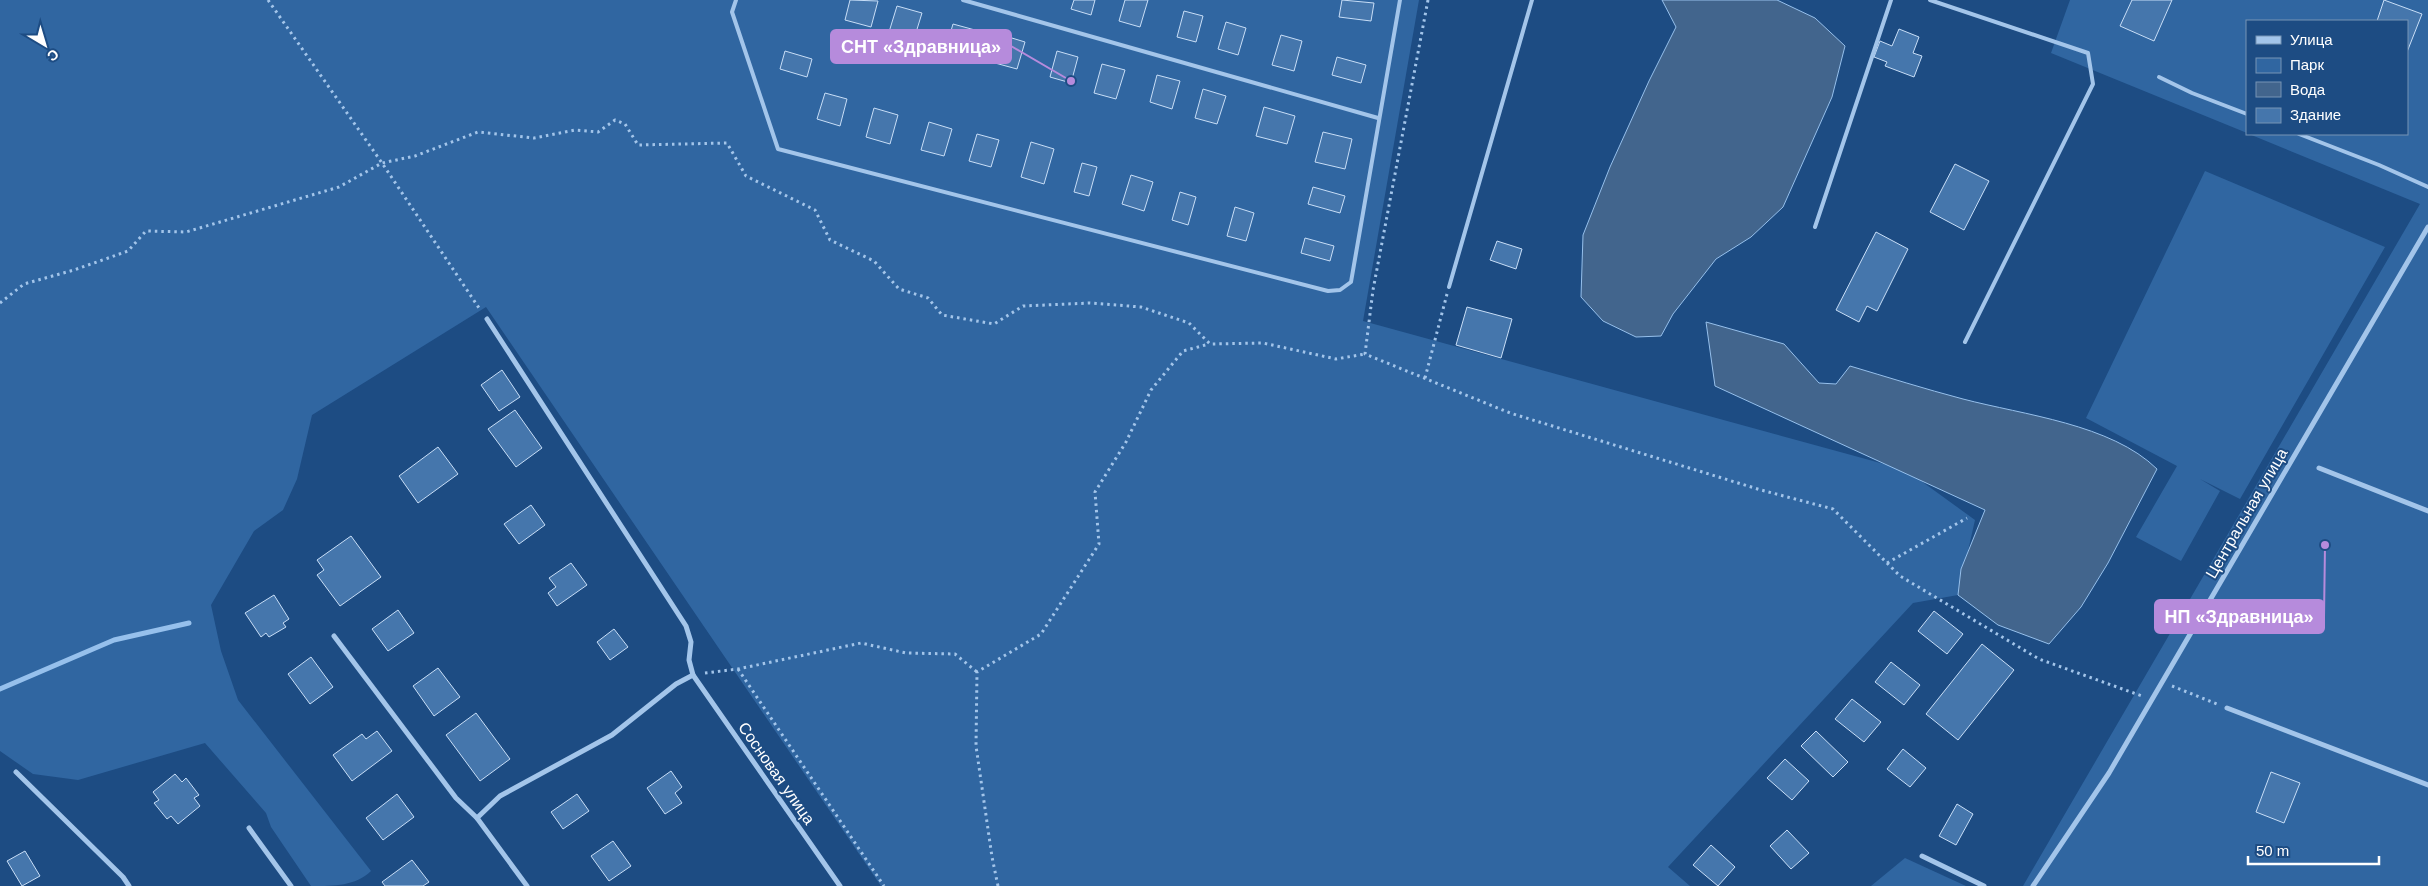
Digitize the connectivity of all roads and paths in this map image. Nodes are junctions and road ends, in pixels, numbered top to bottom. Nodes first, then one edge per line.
1 (268, 0) edge
2 (736, 0) edge
3 (963, 0) edge
4 (1400, 0) edge
5 (1428, 0) edge
6 (1532, 0) edge
7 (1891, 0) edge
8 (1930, 0) edge
9 (2159, 77) dead end
10 (2246, 114) edge
11 (1378, 118) junction
12 (2302, 135) edge
13 (382, 163) junction
14 (2428, 187) edge
15 (1815, 227) dead end
16 (2428, 227) edge
17 (1449, 286) joint
18 (0, 303) edge
19 (487, 319) joint
20 (1965, 342) dead end
21 (1210, 344) junction
22 (1365, 354) junction
23 (1426, 378) junction
24 (2319, 468) dead end
25 (2428, 511) edge
26 (1967, 518) dead end
27 (1887, 564) junction
28 (334, 636) dead end
29 (738, 669) junction
30 (977, 672) junction
31 (693, 675) junction
32 (2162, 682) junction
33 (2152, 699) junction
34 (2227, 708) joint
35 (16, 772) dead end
36 (2428, 785) edge
37 (477, 818) junction
38 (249, 828) dead end
39 (1922, 856) dead end
40 (130, 886) edge
41 (291, 886) edge
42 (527, 886) edge
43 (840, 886) edge
44 (884, 886) edge
45 (998, 886) edge
46 (1984, 886) edge
47 (2034, 886) edge

1 - 13 path
2 - 11 lane
3 - 11 lane
4 - 11 lane
5 - 22 path
6 - 17 lane
7 - 15 lane
8 - 20 lane
9 - 10 lane
12 - 14 lane
13 - 18 path
13 - 19 path
13 - 21 path
16 - 32 street, Центральная улица
17 - 23 path
19 - 31 street
21 - 22 path
21 - 30 path
22 - 23 path
23 - 27 path
24 - 25 street
26 - 27 path
27 - 33 path
28 - 37 street
29 - 30 path
29 - 31 path
29 - 44 path
30 - 45 path
31 - 37 street
31 - 43 street, Сосновая улица
32 - 33 street, Центральная улица
32 - 34 path
33 - 47 street, Центральная улица
34 - 36 street
35 - 40 street
37 - 42 street
38 - 41 street
39 - 46 street

